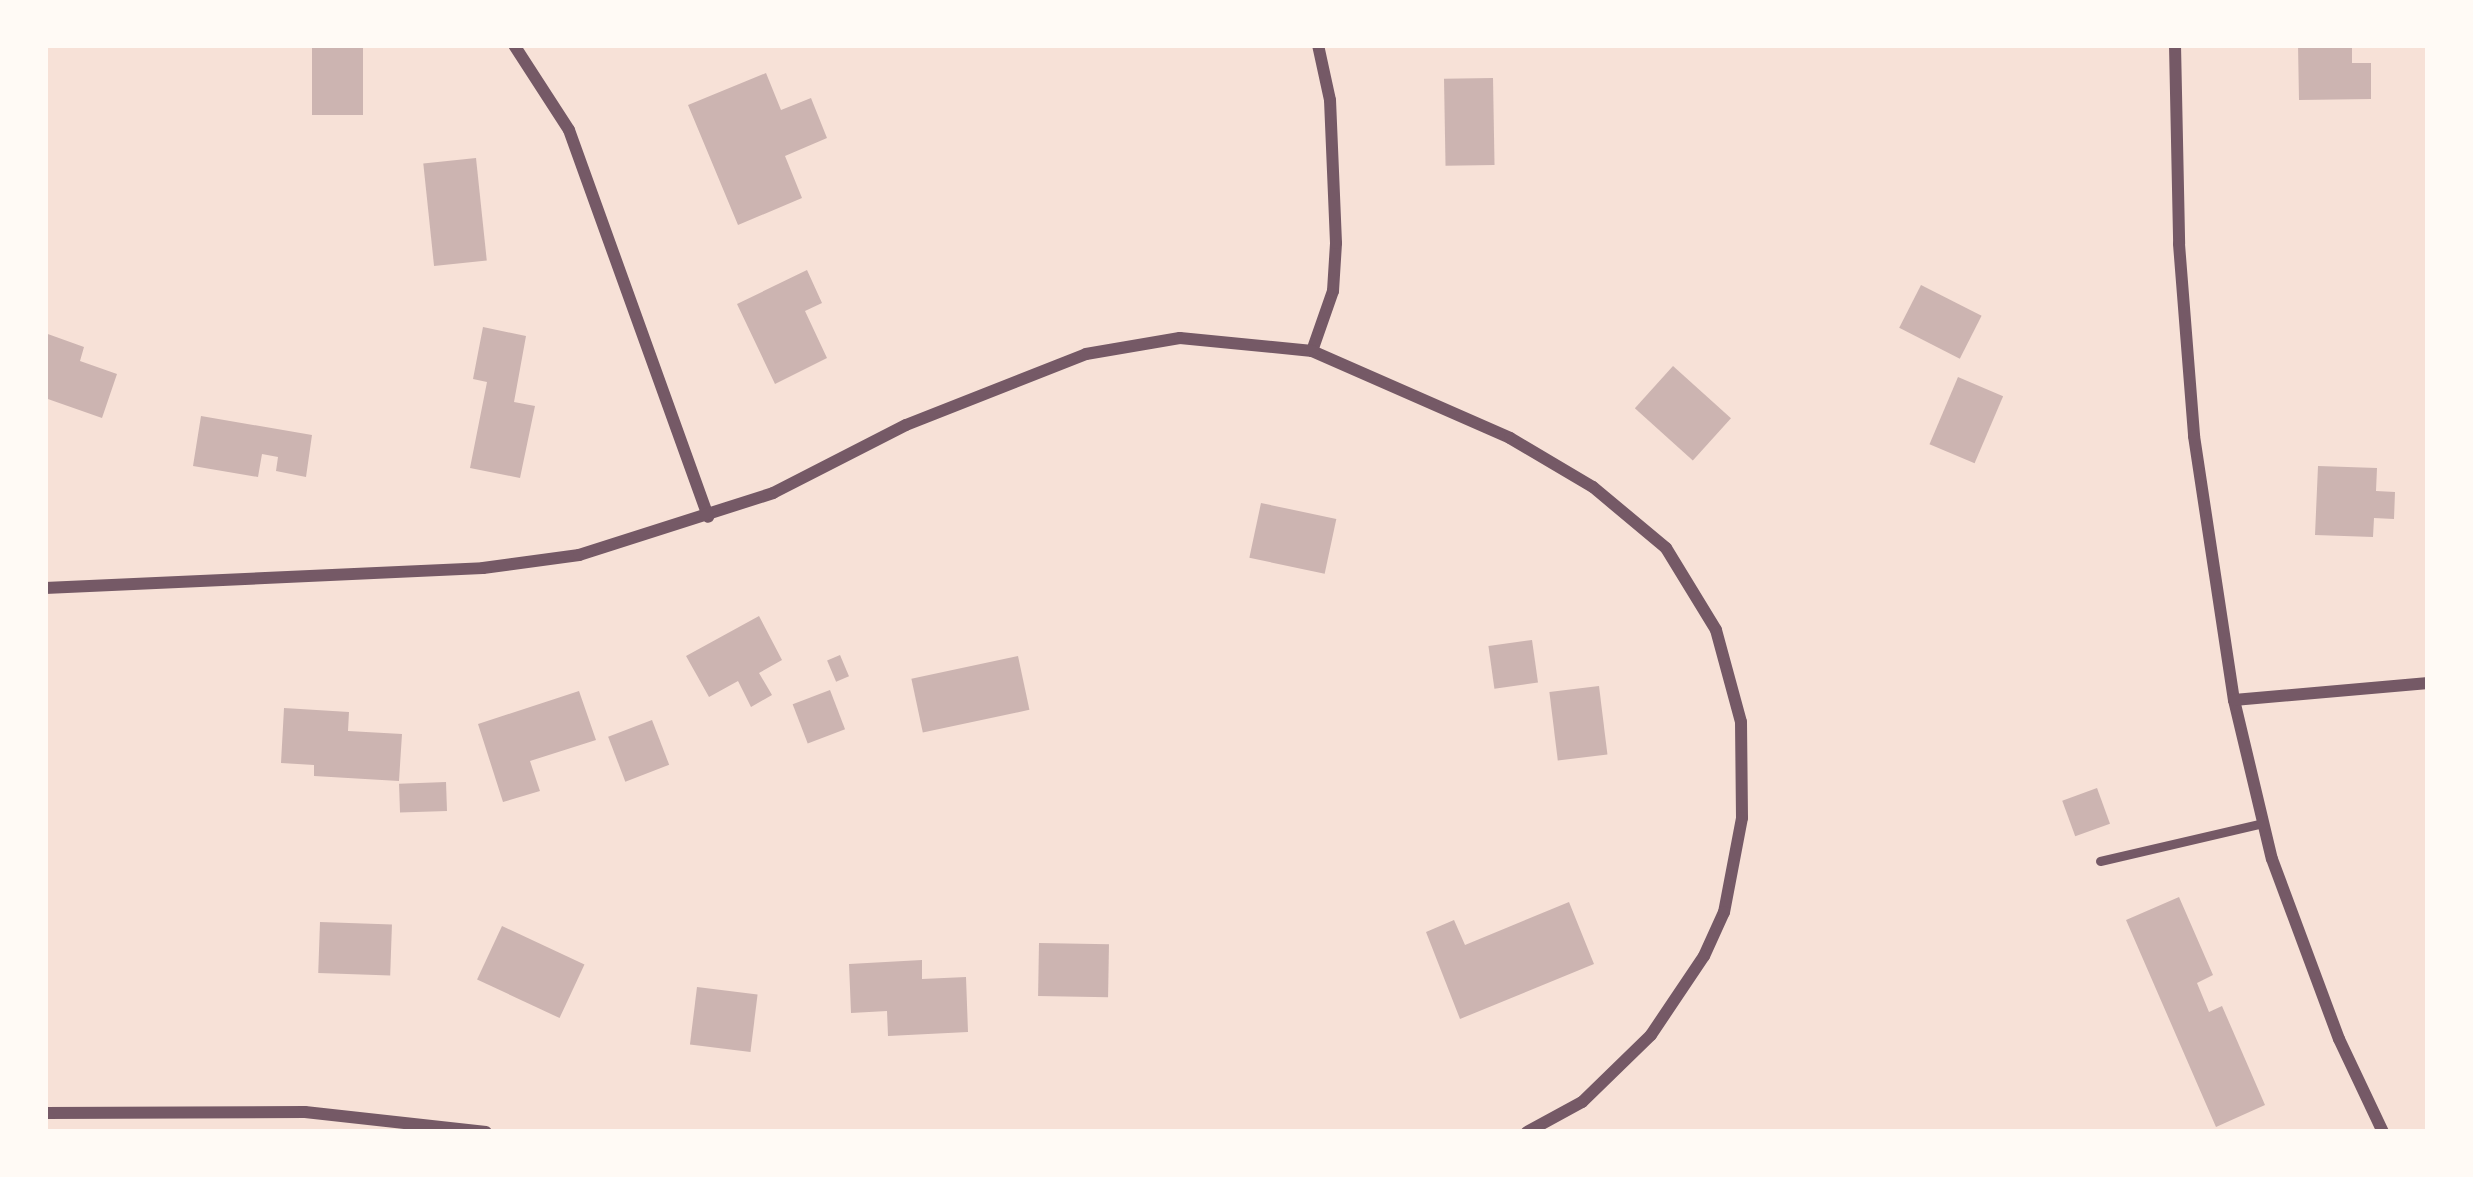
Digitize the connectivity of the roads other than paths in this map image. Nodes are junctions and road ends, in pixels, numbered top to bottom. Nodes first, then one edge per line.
1 (514, 45) edge
2 (1318, 45) edge
3 (2175, 45) edge
4 (1312, 351) junction
5 (709, 517) junction
6 (45, 588) edge
7 (2428, 683) edge
8 (2234, 700) junction
9 (2263, 823) junction
10 (2100, 861) dead end
11 (45, 1113) edge
12 (486, 1132) edge
13 (1527, 1132) edge
14 (2384, 1132) edge

1 - 5 street
2 - 4 street
3 - 8 street
4 - 5 street
4 - 13 street
5 - 6 street
7 - 8 street
8 - 9 street
9 - 10 lane
9 - 14 street
11 - 12 street

